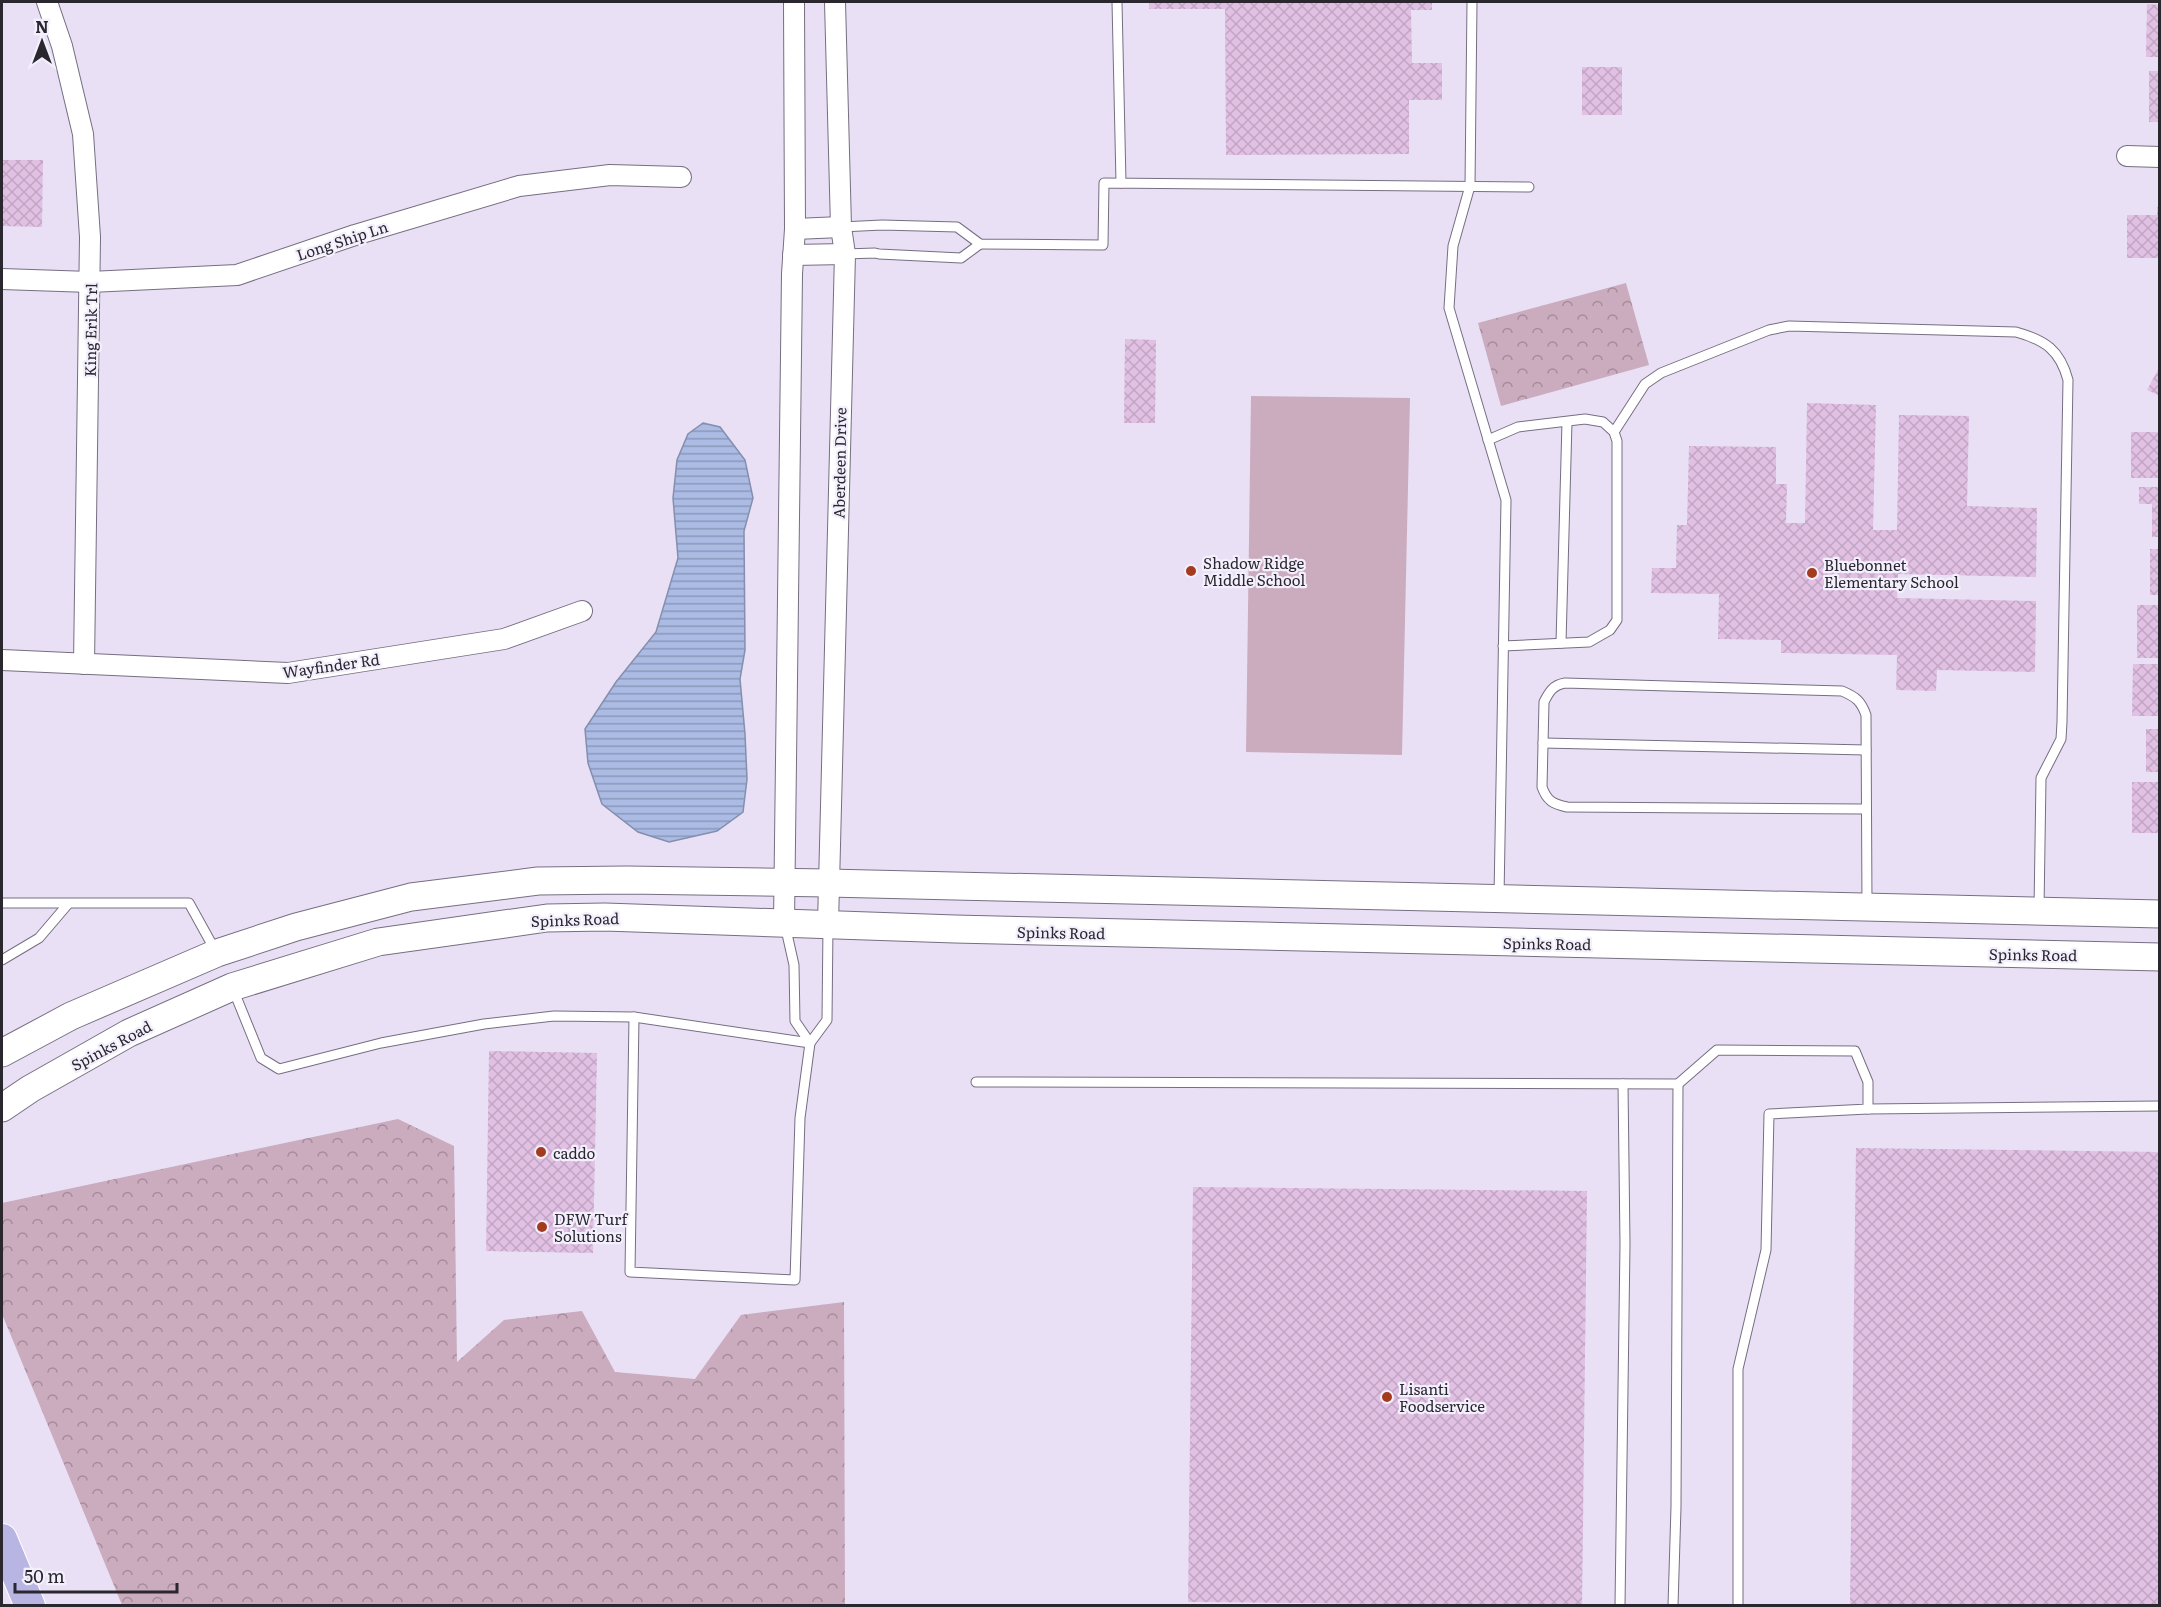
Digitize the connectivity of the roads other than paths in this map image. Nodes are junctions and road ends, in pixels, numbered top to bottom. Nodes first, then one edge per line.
1 (47, 2) edge
2 (794, 2) edge
3 (835, 2) edge
4 (1117, 2) edge
5 (1472, 2) edge
6 (2127, 156) dead end
7 (2160, 157) edge
8 (681, 177) dead end
9 (1121, 183) junction
10 (1470, 186) junction
11 (1529, 187) dead end
12 (841, 227) junction
13 (795, 229) junction
14 (980, 244) junction
15 (845, 254) junction
16 (793, 255) junction
17 (2, 279) edge
18 (90, 282) junction
19 (1567, 422) junction
20 (1614, 432) junction
21 (1488, 440) junction
22 (582, 611) dead end
23 (1561, 643) junction
24 (1503, 646) junction
25 (2, 660) edge
26 (84, 664) junction
27 (1542, 742) junction
28 (1866, 750) junction
29 (1865, 810) junction
30 (785, 883) junction
31 (828, 883) junction
32 (1499, 899) junction
33 (2, 903) edge
34 (68, 904) junction
35 (1867, 908) junction
36 (2039, 912) junction
37 (2160, 915) edge
38 (784, 923) junction
39 (828, 924) junction
40 (1497, 942) junction
41 (1866, 950) junction
42 (217, 953) junction
43 (2160, 957) edge
44 (2, 960) edge
45 (232, 987) junction
46 (634, 1017) junction
47 (810, 1043) junction
48 (2, 1053) edge
49 (976, 1082) dead end
50 (1623, 1084) junction
51 (1678, 1084) junction
52 (2160, 1106) edge
53 (2, 1108) edge
54 (1869, 1108) junction
55 (2, 1539) edge
56 (30, 1605) edge
57 (1620, 1605) edge
58 (1673, 1605) edge
59 (1738, 1605) edge

1 - 18 street, King Erik Trl
2 - 13 street
3 - 12 street, Aberdeen Drive
4 - 9 lane
5 - 10 lane
6 - 7 street
8 - 18 street, Long Ship Ln
9 - 10 lane
9 - 14 lane
10 - 11 lane
10 - 21 lane
12 - 13 street
12 - 14 lane
12 - 15 street, Aberdeen Drive
13 - 16 street
14 - 15 lane
15 - 16 street
15 - 31 street, Aberdeen Drive
16 - 30 street
17 - 18 street, Long Ship Ln
18 - 26 street, King Erik Trl
19 - 20 lane
19 - 21 lane
19 - 23 lane
20 - 23 lane
20 - 36 lane
21 - 24 lane
22 - 26 street, Wayfinder Rd
23 - 24 lane
24 - 32 lane
25 - 26 street, Wayfinder Rd
27 - 28 lane
27 - 28 lane
27 - 29 lane
28 - 29 lane
29 - 35 lane
30 - 31 main road
30 - 38 street
30 - 42 main road
31 - 32 main road
31 - 39 street, Aberdeen Drive
32 - 35 main road
32 - 40 main road
33 - 34 lane
34 - 42 lane
34 - 44 lane
35 - 36 main road
35 - 41 main road
36 - 37 main road
38 - 39 main road, Spinks Road
38 - 45 main road, Spinks Road
38 - 47 lane
39 - 40 main road, Spinks Road
39 - 47 lane
40 - 41 main road, Spinks Road
41 - 43 main road, Spinks Road
42 - 45 main road
42 - 48 main road
45 - 46 lane
45 - 53 main road, Spinks Road
46 - 47 lane
46 - 47 lane
49 - 50 lane
50 - 51 lane
50 - 57 lane
51 - 54 lane
51 - 58 lane
52 - 54 lane
54 - 59 lane
55 - 56 main road

